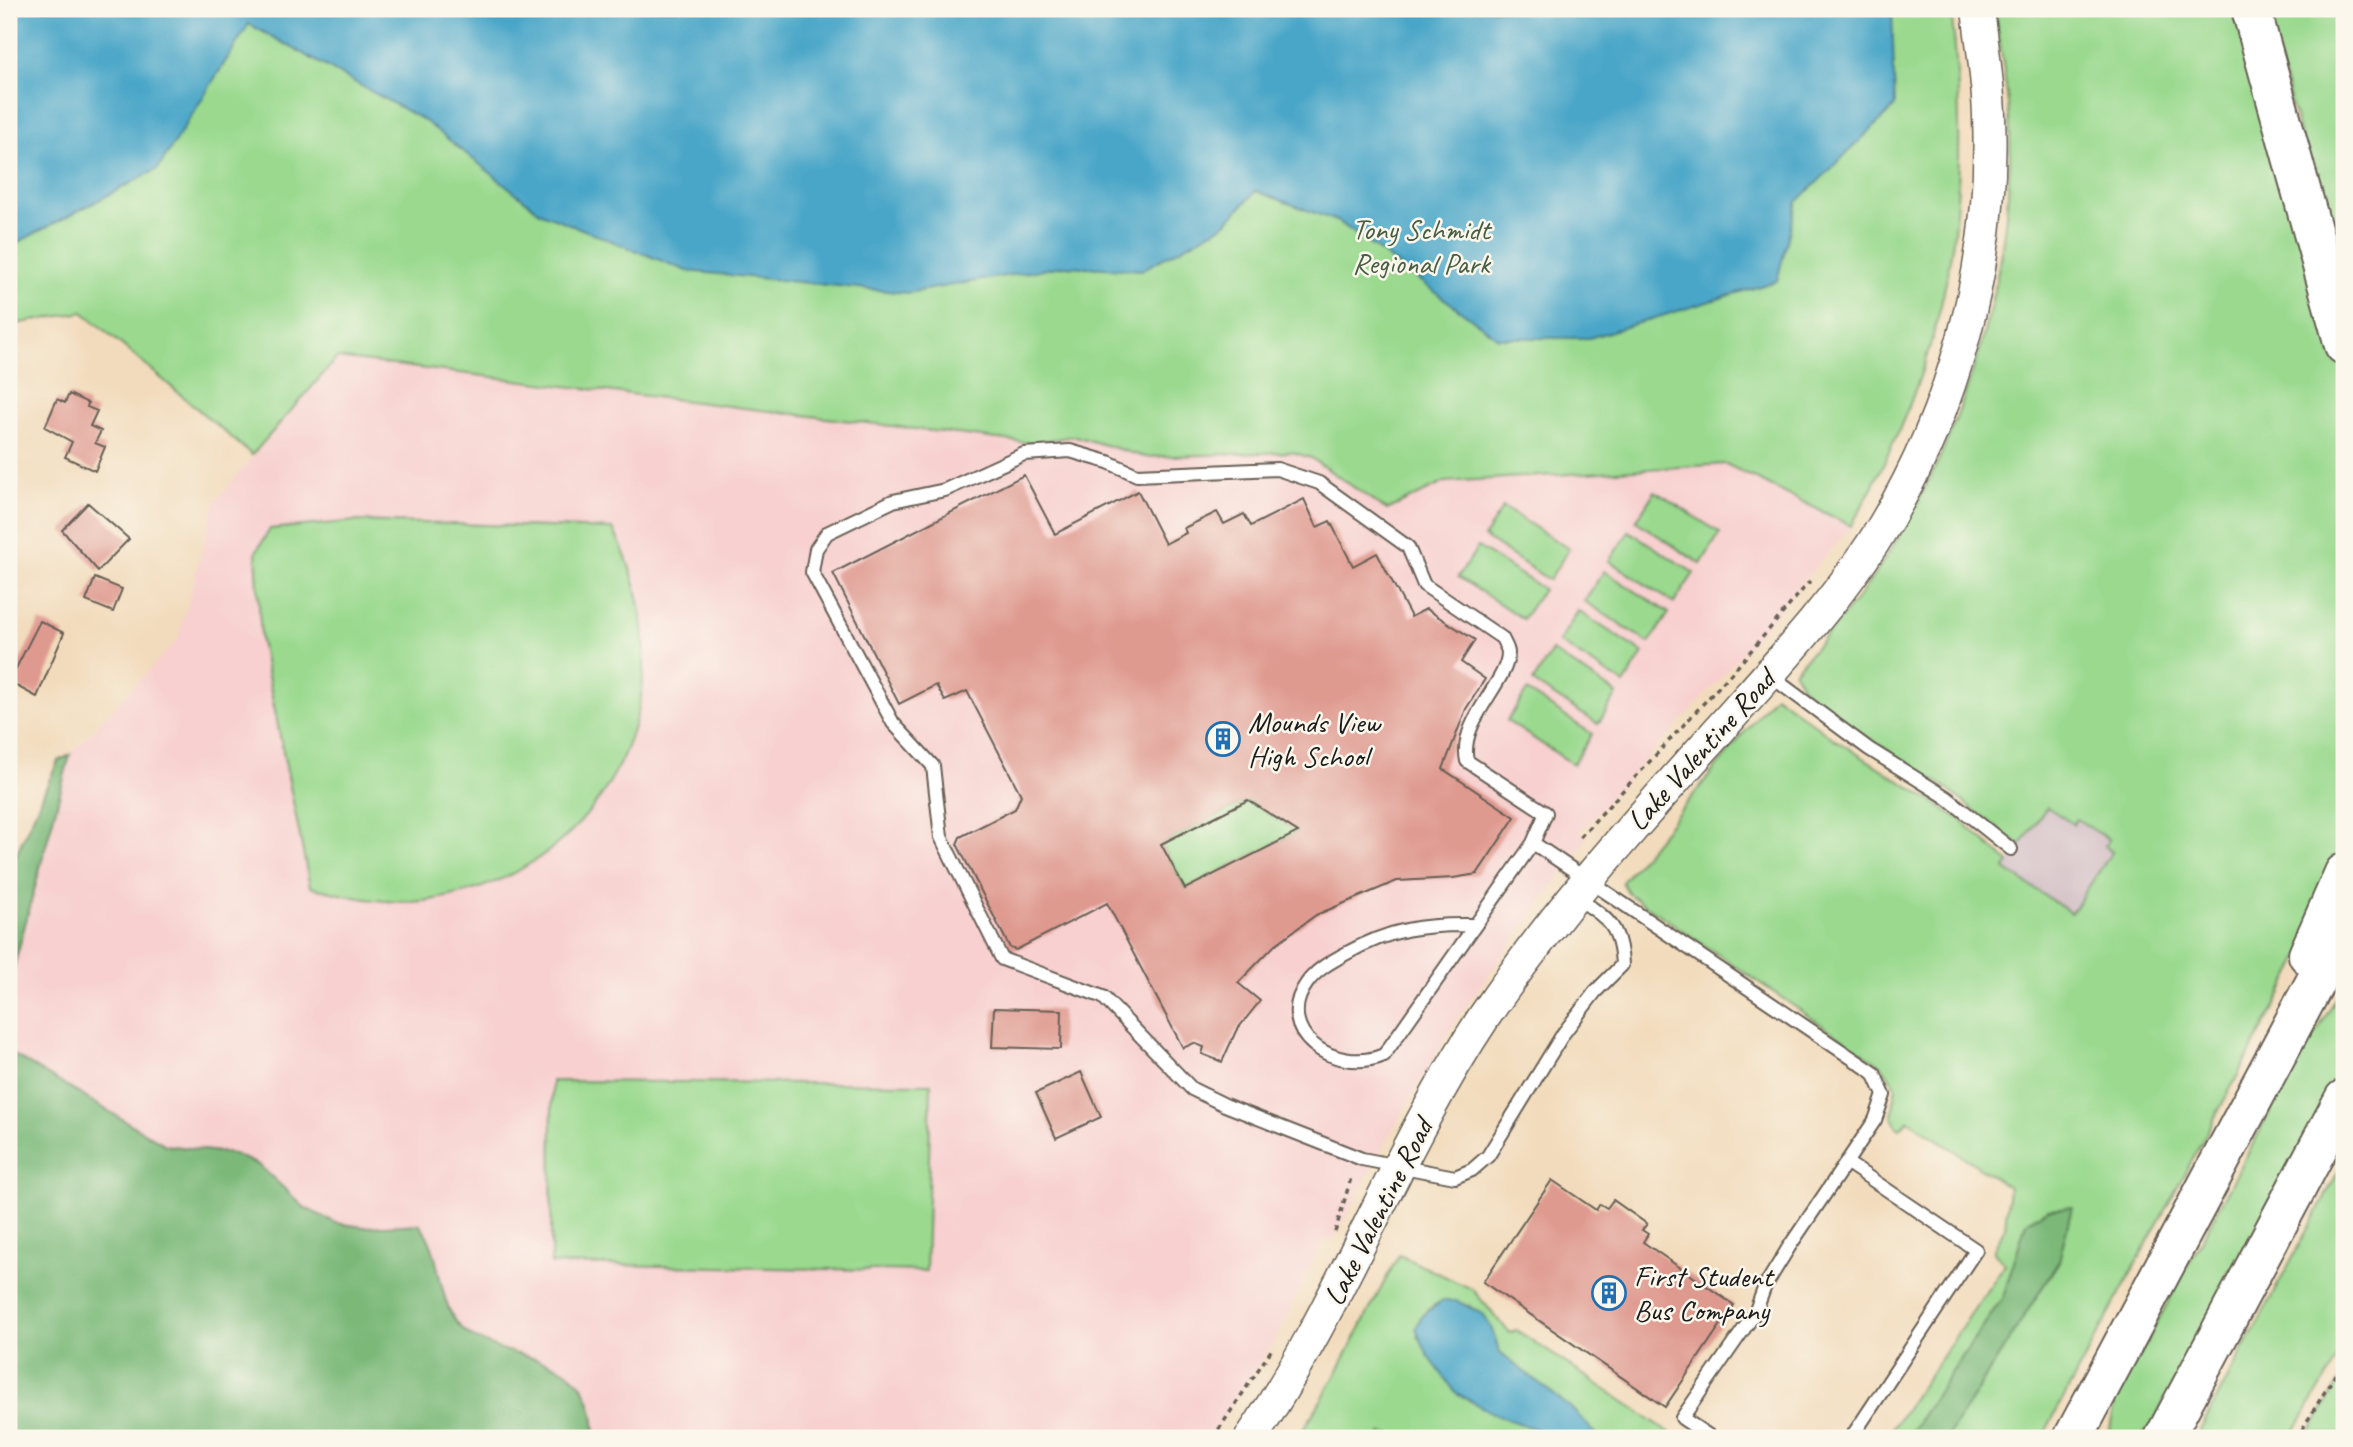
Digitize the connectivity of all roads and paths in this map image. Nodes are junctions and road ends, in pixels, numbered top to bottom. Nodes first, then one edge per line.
1 (1978, 9) edge
2 (2251, 9) edge
3 (2344, 345) edge
4 (1811, 580) dead end
5 (1769, 675) junction
6 (1580, 837) dead end
7 (1533, 843) junction
8 (2011, 849) dead end
9 (2344, 873) edge
10 (1580, 886) junction
11 (1474, 925) junction
12 (2344, 928) edge
13 (2344, 1099) edge
14 (2246, 1112) junction
15 (2344, 1138) edge
16 (1846, 1162) junction
17 (1401, 1165) junction
18 (1351, 1178) dead end
19 (1331, 1239) dead end
20 (1273, 1347) dead end
21 (2344, 1360) edge
22 (2166, 1434) edge
23 (1213, 1438) edge
24 (1251, 1438) edge
25 (1712, 1438) edge
26 (1851, 1438) edge
27 (2073, 1438) edge
28 (2297, 1438) edge

1 - 5 street, Lake Valentine Road
2 - 3 highway
4 - 6 path
5 - 8 lane
5 - 10 street, Lake Valentine Road
7 - 10 lane
7 - 11 lane
7 - 17 lane
9 - 14 highway
10 - 16 lane
10 - 17 street, Lake Valentine Road
10 - 17 lane
11 - 11 lane
12 - 14 highway
13 - 22 highway
14 - 27 highway
15 - 22 highway
16 - 25 lane
16 - 26 lane
17 - 24 street, Lake Valentine Road
18 - 19 path
20 - 23 path
21 - 28 path

